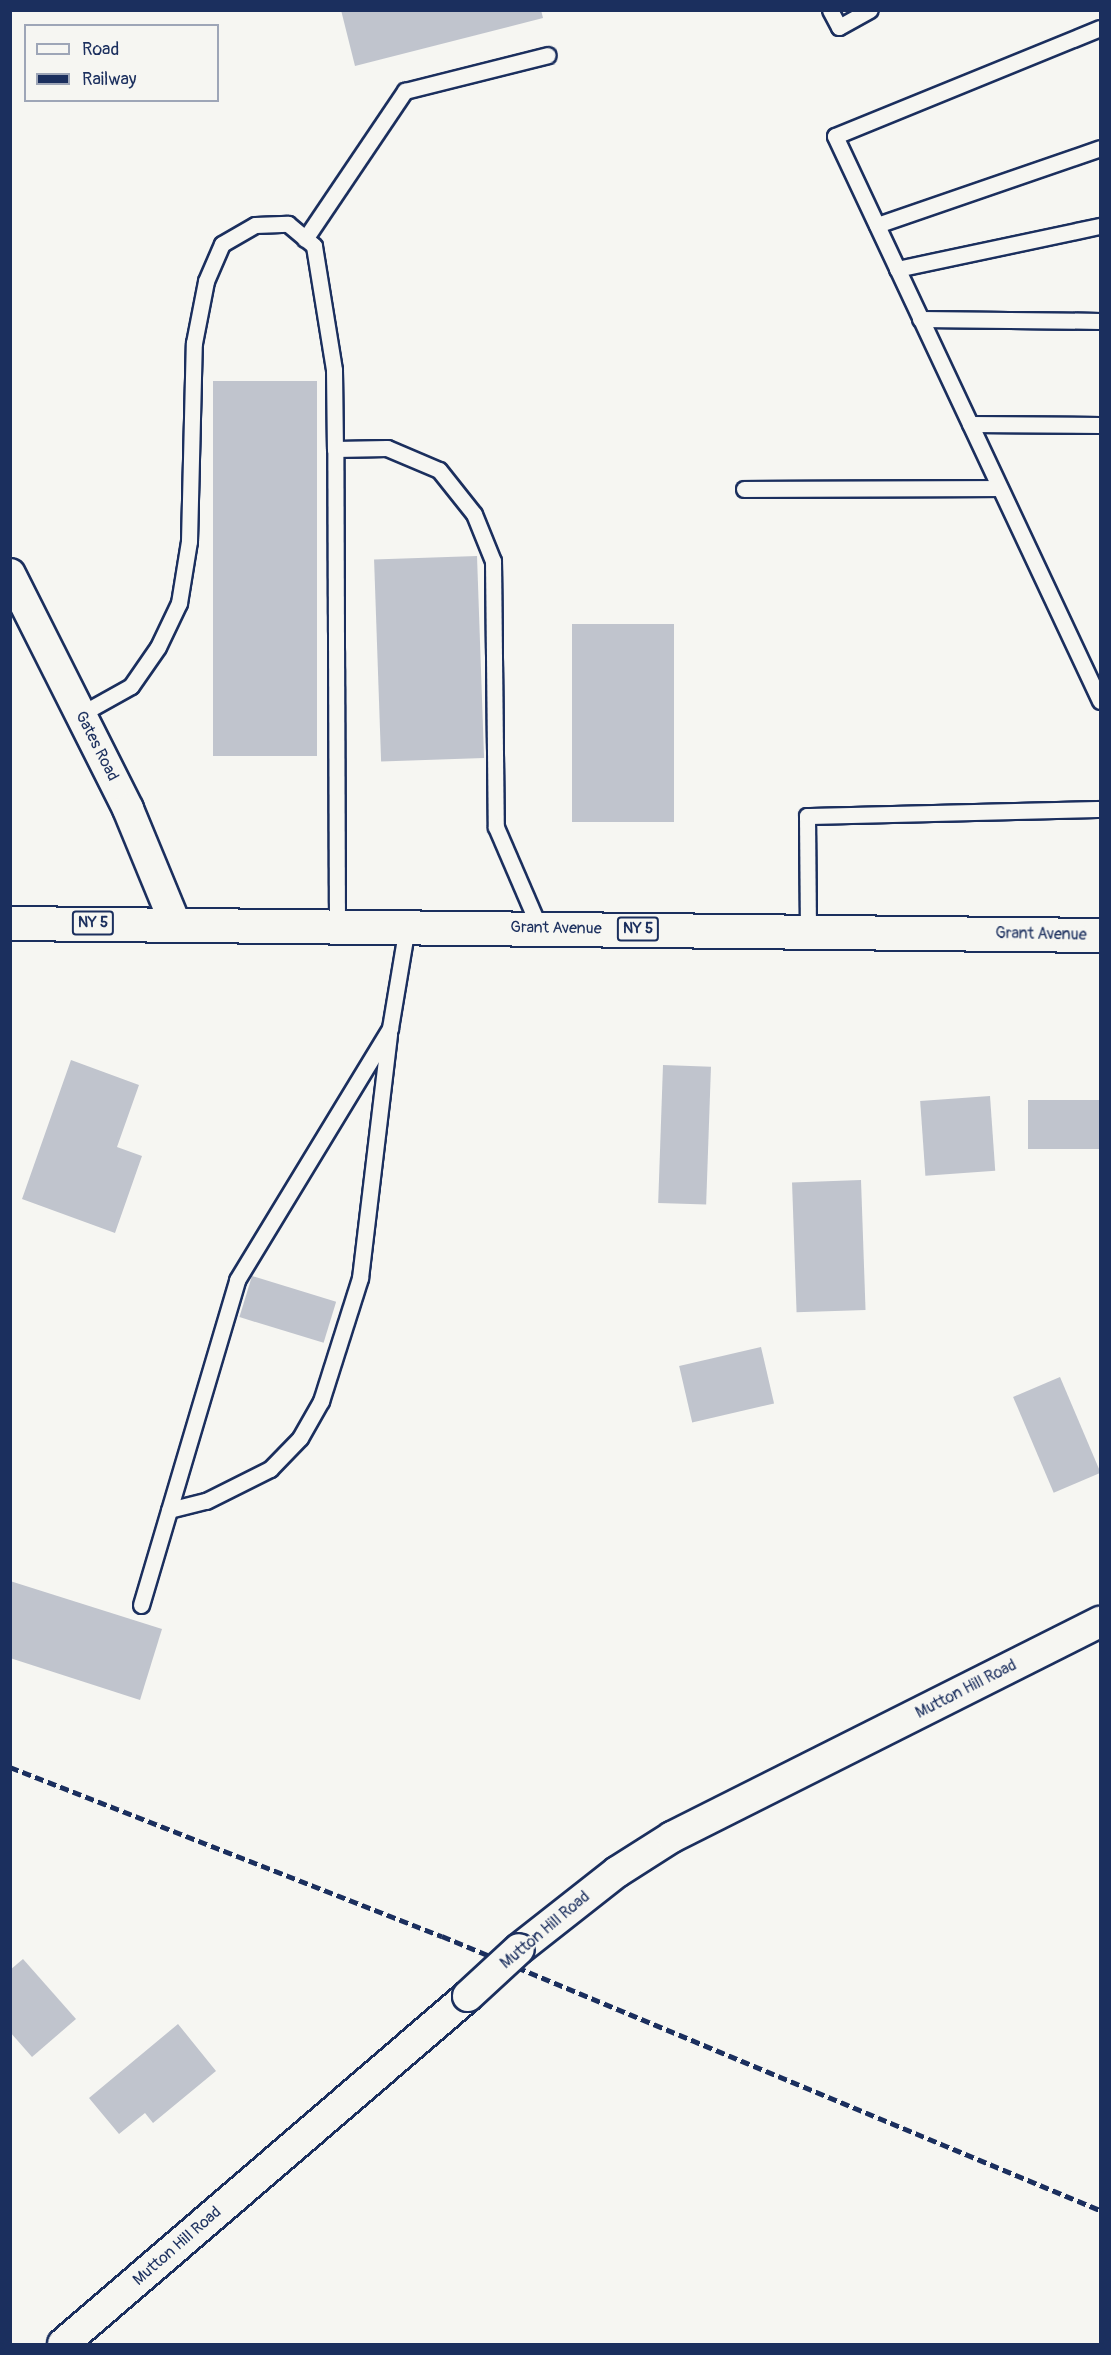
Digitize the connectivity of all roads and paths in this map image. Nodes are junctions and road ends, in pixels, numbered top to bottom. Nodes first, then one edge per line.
1 (830, 10) edge
2 (870, 10) edge
3 (1101, 28) edge
4 (548, 55) dead end
5 (1101, 148) edge
6 (877, 225) junction
7 (1101, 226) edge
8 (305, 239) junction
9 (897, 269) junction
10 (920, 319) junction
11 (1101, 321) edge
12 (970, 424) junction
13 (1101, 426) edge
14 (335, 449) junction
15 (999, 488) junction
16 (744, 489) dead end
17 (10, 574) edge
18 (1101, 701) edge
19 (81, 714) junction
20 (1101, 809) edge
21 (10, 922) edge
22 (175, 923) junction
23 (337, 925) junction
24 (407, 926) junction
25 (539, 927) junction
26 (808, 931) junction
27 (1101, 935) edge
28 (390, 1028) junction
29 (169, 1510) junction
30 (141, 1605) dead end
31 (1101, 1622) edge
32 (63, 2344) edge

1 - 2 lane
3 - 6 lane
4 - 8 lane
5 - 6 lane
6 - 9 lane
7 - 9 lane
8 - 14 lane
8 - 19 lane
9 - 10 lane
10 - 11 lane
10 - 12 lane
12 - 13 lane
12 - 15 lane
14 - 23 lane
14 - 25 lane
15 - 16 lane
15 - 18 lane
17 - 19 street, Gates Road
19 - 22 street, Gates Road
20 - 26 lane
21 - 22 highway, Grant Avenue / NY 5
22 - 23 highway, Grant Avenue / NY 5
23 - 24 highway, Grant Avenue / NY 5
24 - 25 highway, Grant Avenue / NY 5
24 - 28 lane
25 - 26 highway, Grant Avenue / NY 5
26 - 27 highway, Grant Avenue / NY 5
28 - 29 lane
28 - 29 lane
29 - 30 lane
31 - 32 street, Mutton Hill Road, bridge

